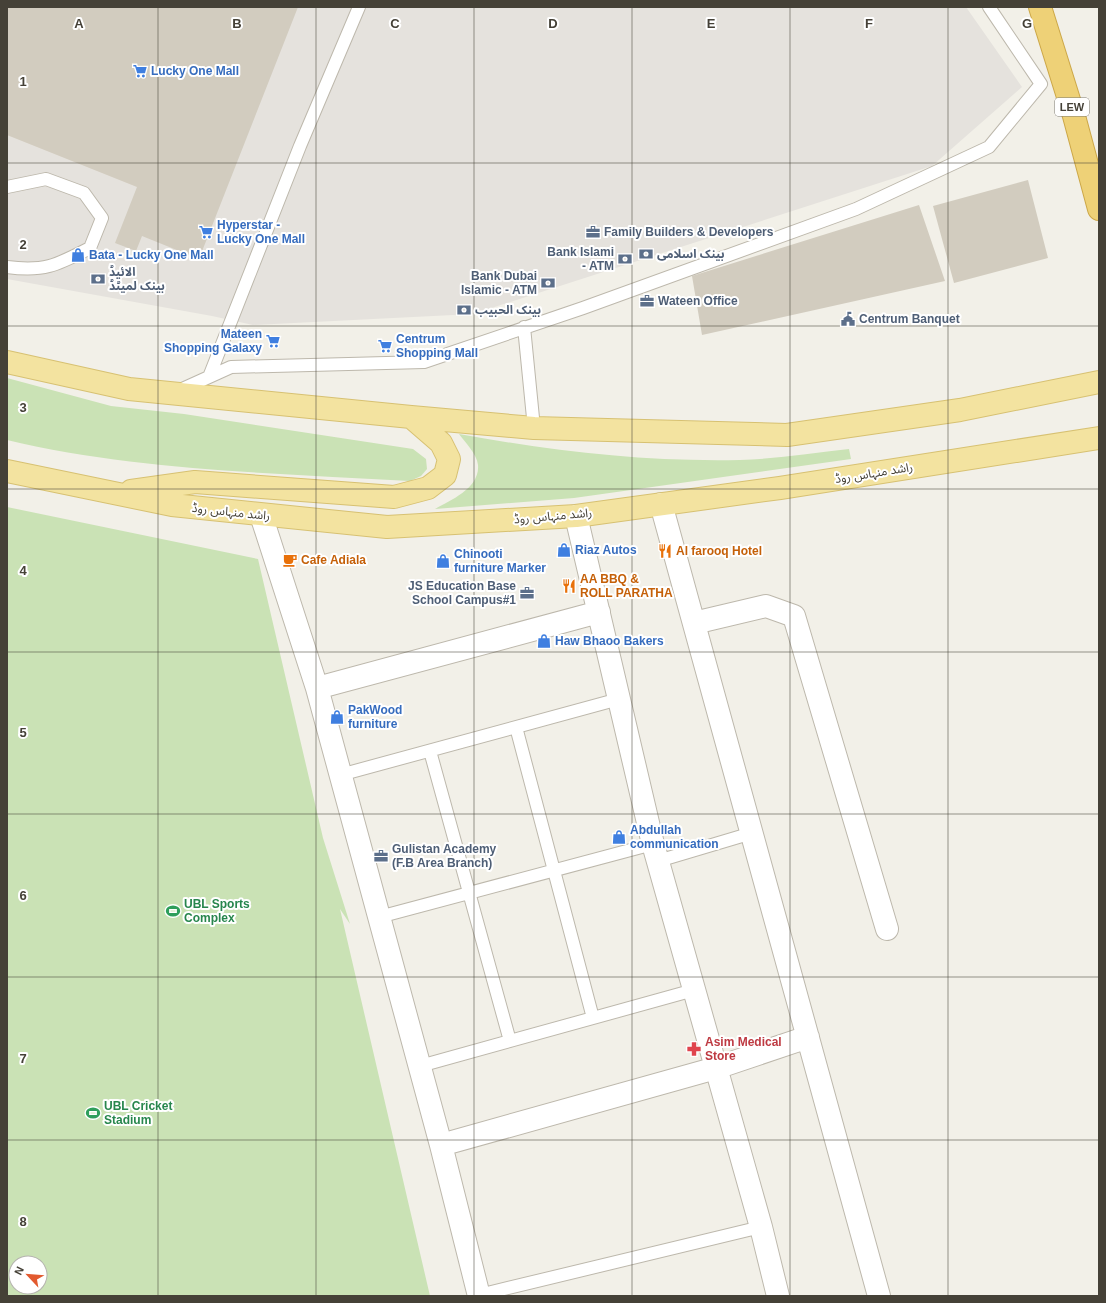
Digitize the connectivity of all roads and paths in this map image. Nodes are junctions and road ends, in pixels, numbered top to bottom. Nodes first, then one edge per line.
1 (358, 7) edge
2 (989, 7) edge
3 (1040, 7) edge
4 (7, 187) edge
5 (1099, 209) edge
6 (7, 267) edge
7 (524, 327) junction
8 (7, 362) edge
9 (209, 378) junction
10 (1099, 382) edge
11 (172, 393) junction
12 (411, 417) junction
13 (534, 428) junction
14 (1099, 438) edge
15 (7, 471) edge
16 (114, 493) junction
17 (661, 504) junction
18 (262, 515) junction
19 (576, 516) junction
20 (599, 612) junction
21 (694, 623) junction
22 (316, 688) junction
23 (619, 699) junction
24 (516, 727) junction
25 (430, 751) junction
26 (340, 775) junction
27 (752, 833) junction
28 (655, 852) junction
29 (554, 871) junction
30 (469, 893) junction
31 (379, 917) junction
32 (887, 928) dead end
33 (694, 990) junction
34 (593, 1018) junction
35 (808, 1037) junction
36 (510, 1041) junction
37 (420, 1066) junction
38 (716, 1068) junction
39 (441, 1145) junction
40 (761, 1228) junction
41 (479, 1295) edge
42 (778, 1296) edge
43 (879, 1296) edge

1 - 9 lane
2 - 7 lane
3 - 5 highway, LEW
4 - 6 lane
7 - 9 lane
7 - 13 lane
8 - 11 main road
9 - 11 lane
10 - 13 main road
11 - 12 main road
12 - 13 main road
12 - 16 main road
14 - 17 main road, راشد منہاس روڈ
15 - 16 main road, راشد منہاس روڈ
16 - 18 main road, راشد منہاس روڈ
17 - 19 main road, راشد منہاس روڈ
17 - 21 street
18 - 19 main road, راشد منہاس روڈ
18 - 22 street
19 - 20 street
20 - 22 street
20 - 23 street
21 - 27 street
21 - 32 street
22 - 26 street
23 - 24 lane
23 - 28 street
24 - 25 lane
24 - 29 lane
25 - 26 lane
25 - 30 lane
26 - 31 street
27 - 28 lane
27 - 35 street
28 - 29 lane
28 - 33 street
29 - 30 lane
29 - 34 lane
30 - 31 lane
30 - 36 lane
31 - 37 street
33 - 34 lane
33 - 38 street
34 - 36 lane
35 - 38 street
35 - 43 street
36 - 37 lane
37 - 39 street
38 - 39 street
38 - 40 street
39 - 41 street
40 - 41 lane
40 - 42 street

